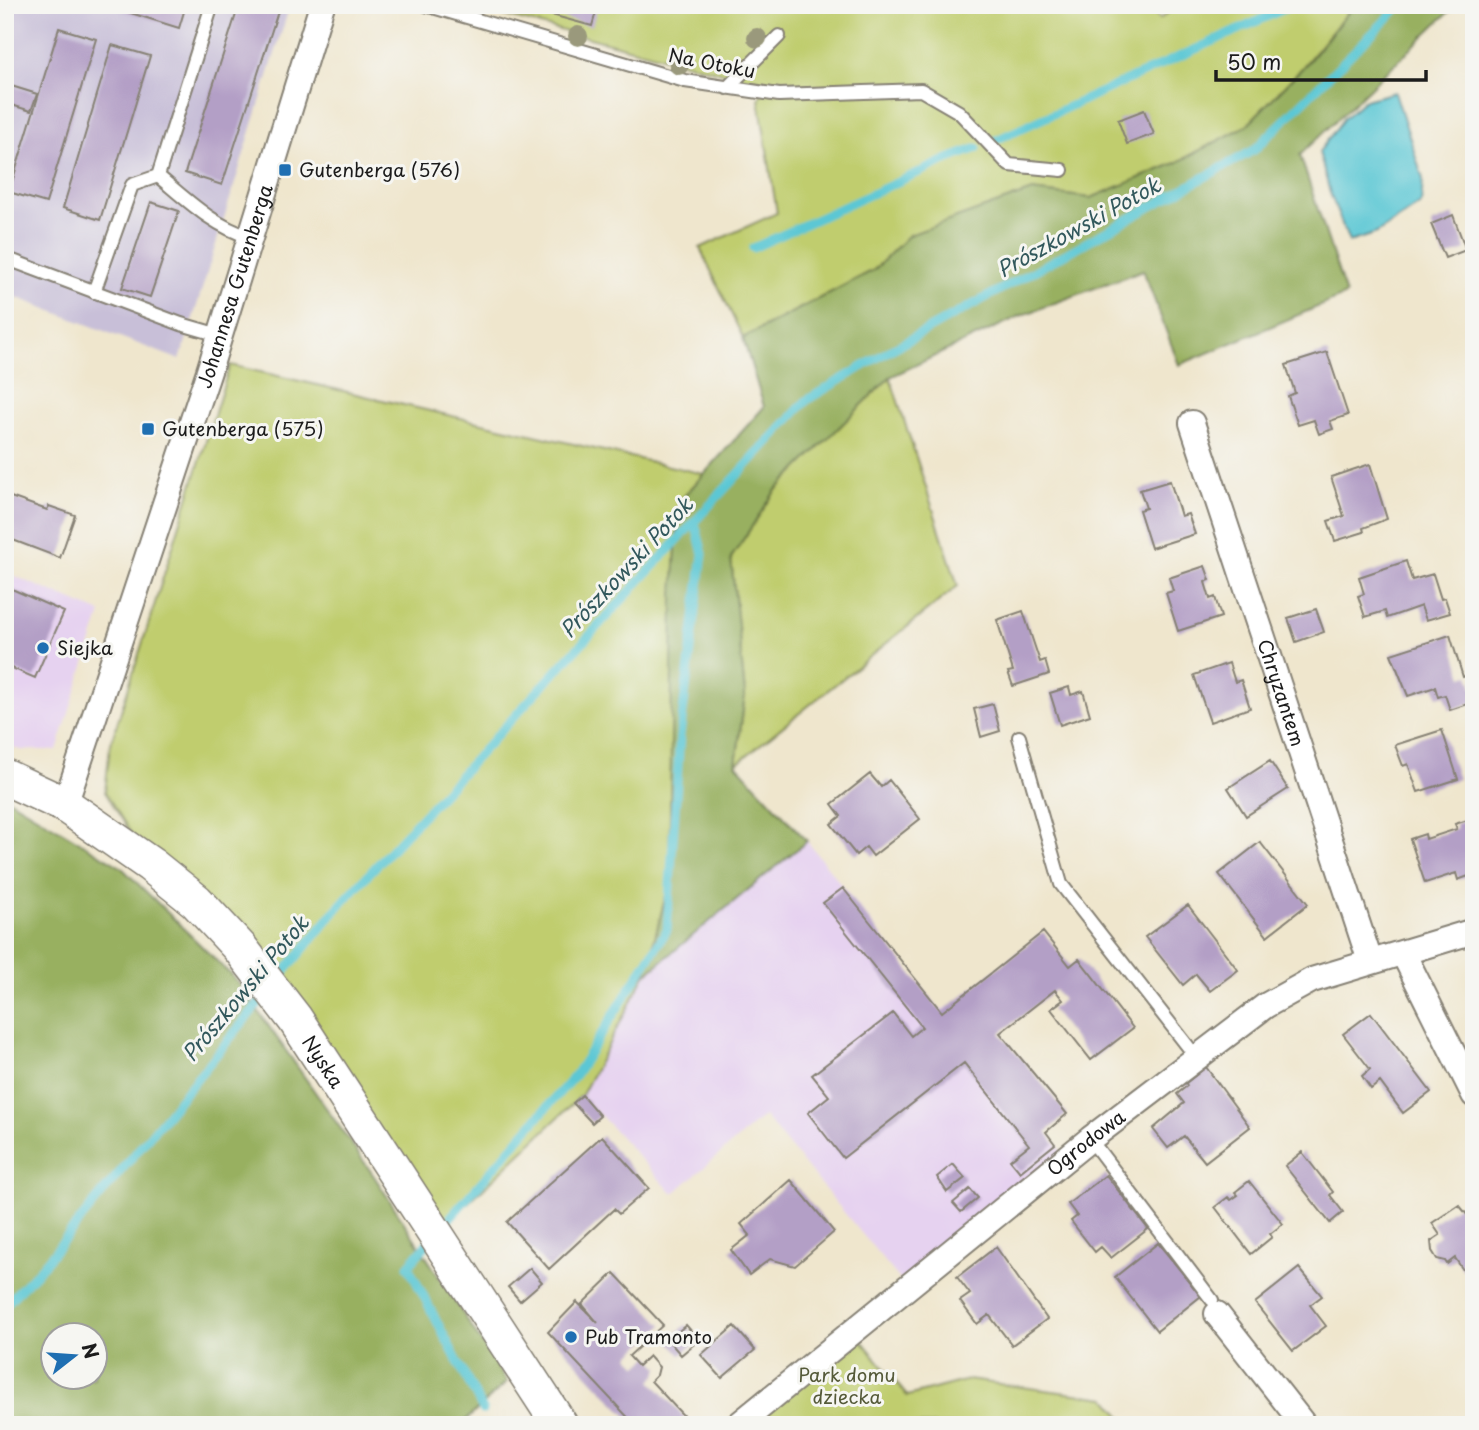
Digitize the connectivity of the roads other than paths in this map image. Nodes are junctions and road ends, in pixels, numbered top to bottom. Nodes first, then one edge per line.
1 (212, 5) edge
2 (322, 5) edge
3 (426, 5) edge
4 (779, 36) dead end
5 (727, 88) junction
6 (1062, 170) dead end
7 (158, 176) junction
8 (250, 237) junction
9 (5, 258) edge
10 (94, 292) junction
11 (219, 335) junction
12 (1192, 424) dead end
13 (1019, 737) dead end
14 (5, 777) edge
15 (65, 805) junction
16 (1474, 931) edge
17 (1403, 953) junction
18 (1370, 961) junction
19 (1197, 1058) junction
20 (1474, 1095) edge
21 (1090, 1139) junction
22 (1215, 1307) joint
23 (560, 1425) edge
24 (738, 1425) edge
25 (1304, 1425) edge

1 - 7 lane
2 - 8 street, Johannesa Gutenberga
3 - 5 lane, Na Otoku
4 - 5 lane
5 - 6 lane, Na Otoku
7 - 8 lane
7 - 10 lane
8 - 11 street, Johannesa Gutenberga
9 - 10 lane
10 - 11 lane
11 - 15 street, Johannesa Gutenberga
12 - 18 street, Chryzantem
13 - 19 lane
14 - 15 street, Nyska
15 - 23 street, Nyska
16 - 17 street, Ogrodowa
17 - 18 street, Ogrodowa
17 - 20 street
18 - 19 street, Ogrodowa
19 - 21 street, Ogrodowa
21 - 22 lane
21 - 24 street, Ogrodowa
22 - 25 street

